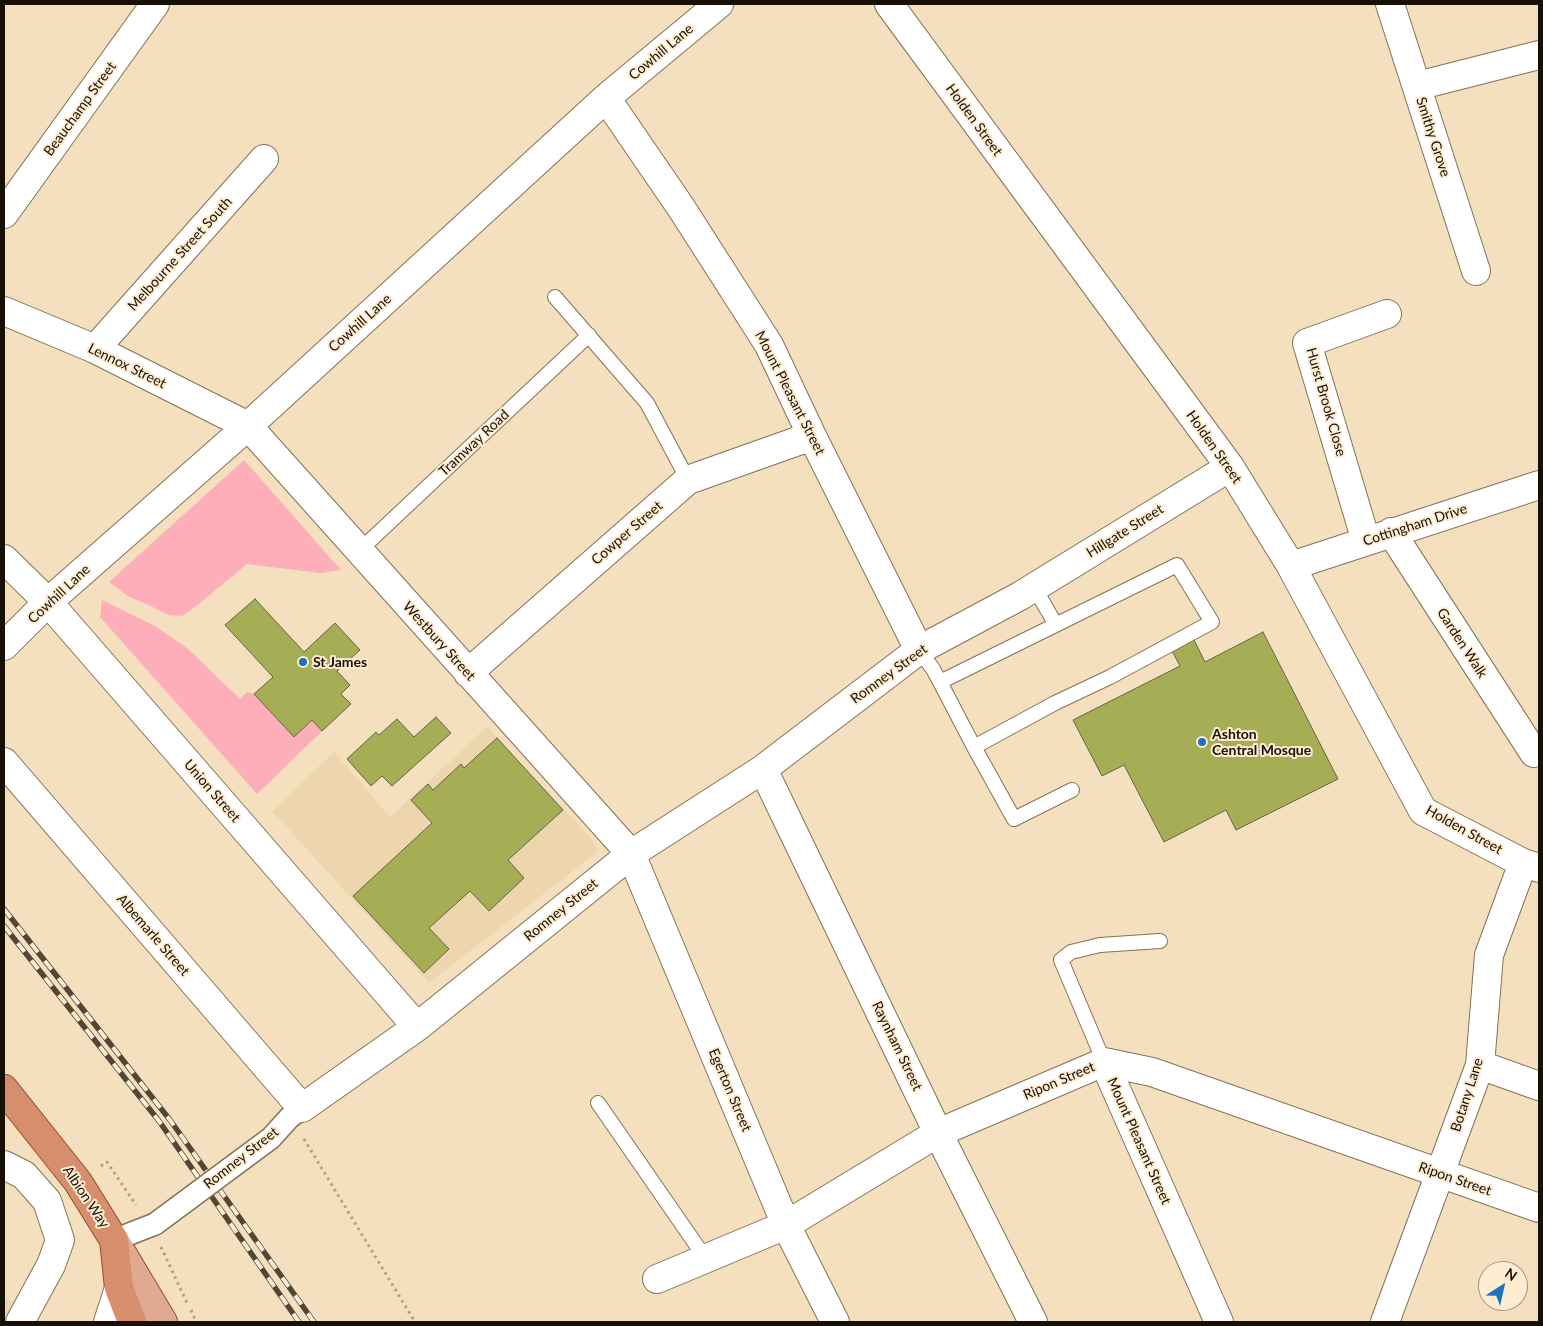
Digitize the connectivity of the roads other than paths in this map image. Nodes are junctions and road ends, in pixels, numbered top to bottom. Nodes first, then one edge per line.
1 (155, 4) edge
2 (719, 4) edge
3 (888, 4) edge
4 (1390, 4) edge
5 (1539, 54) edge
6 (1417, 86) junction
7 (606, 98) junction
8 (264, 160) dead end
9 (4, 214) edge
10 (1476, 271) dead end
11 (555, 297) dead end
12 (4, 311) edge
13 (1387, 314) dead end
14 (589, 335) junction
15 (95, 349) junction
16 (248, 426) junction
17 (812, 436) junction
18 (1230, 467) junction
19 (688, 480) junction
20 (1539, 485) edge
21 (1379, 536) junction
22 (358, 550) junction
23 (4, 559) edge
24 (1291, 566) junction
25 (1027, 592) junction
26 (48, 602) junction
27 (1056, 625) junction
28 (4, 646) edge
29 (919, 650) junction
30 (468, 673) junction
31 (940, 682) junction
32 (974, 747) junction
33 (1534, 753) dead end
34 (4, 762) edge
35 (763, 769) junction
36 (1072, 790) dead end
37 (631, 854) junction
38 (1531, 865) edge
39 (1160, 941) dead end
40 (417, 1026) junction
41 (1104, 1062) junction
42 (1480, 1065) junction
43 (1539, 1086) edge
44 (4, 1089) edge
45 (598, 1104) dead end
46 (296, 1113) junction
47 (938, 1133) junction
48 (4, 1165) edge
49 (1440, 1173) junction
50 (1539, 1208) edge
51 (786, 1225) junction
52 (114, 1240) junction
53 (706, 1259) junction
54 (657, 1279) dead end
55 (119, 1288) junction
56 (20, 1322) edge
57 (108, 1322) edge
58 (132, 1322) edge
59 (163, 1322) edge
60 (835, 1322) edge
61 (1033, 1322) edge
62 (1218, 1322) edge
63 (1385, 1322) edge

1 - 9 street, Beauchamp Street
2 - 7 street, Cowhill Lane
3 - 18 street, Holden Street
4 - 6 street, Smithy Grove
5 - 6 street
6 - 10 street, Smithy Grove
7 - 16 street, Cowhill Lane
7 - 17 street, Mount Pleasant Street
8 - 15 street, Melbourne Street South
11 - 14 lane
12 - 15 street, Lennox Street
13 - 21 street, Hurst Brook Close
14 - 19 lane
14 - 22 lane, Tramway Road
15 - 16 street, Lennox Street
16 - 22 street, Westbury Street
16 - 26 street, Cowhill Lane
17 - 19 street, Cowper Street
17 - 29 street, Mount Pleasant Street
18 - 24 street, Holden Street
18 - 25 street, Hillgate Street
19 - 30 street, Cowper Street
20 - 21 street, Cottingham Drive
21 - 24 street, Cottingham Drive
21 - 33 street, Garden Walk
22 - 30 street, Westbury Street
23 - 26 street, Union Street
24 - 38 street, Holden Street
25 - 27 lane
25 - 29 street, Romney Street
26 - 28 street, Cowhill Lane
26 - 40 street, Union Street
27 - 31 lane
27 - 32 lane
29 - 31 lane
29 - 35 street, Romney Street
30 - 37 street, Westbury Street
31 - 32 lane
32 - 36 lane
34 - 46 street, Albemarle Street
35 - 37 street, Romney Street
35 - 47 street, Raynham Street
37 - 40 street, Romney Street
37 - 51 street, Egerton Street
38 - 42 street, Botany Lane
39 - 41 lane, Mount Pleasant Street
40 - 46 street, Romney Street
41 - 47 street, Ripon Street
41 - 49 street, Ripon Street
41 - 62 street, Mount Pleasant Street
42 - 43 street
42 - 49 street, Botany Lane
44 - 52 highway, Albion Way
45 - 53 lane
46 - 52 street, Romney Street, bridge
47 - 51 street, Ripon Street
47 - 61 street, Raynham Street
48 - 56 street
49 - 50 street, Ripon Street
49 - 63 street, Botany Lane
51 - 53 street, Ripon Street
51 - 60 street, Egerton Street
52 - 55 highway, Albion Way
52 - 59 main road
53 - 54 street, Ripon Street
55 - 57 street
55 - 58 highway, Albion Way

